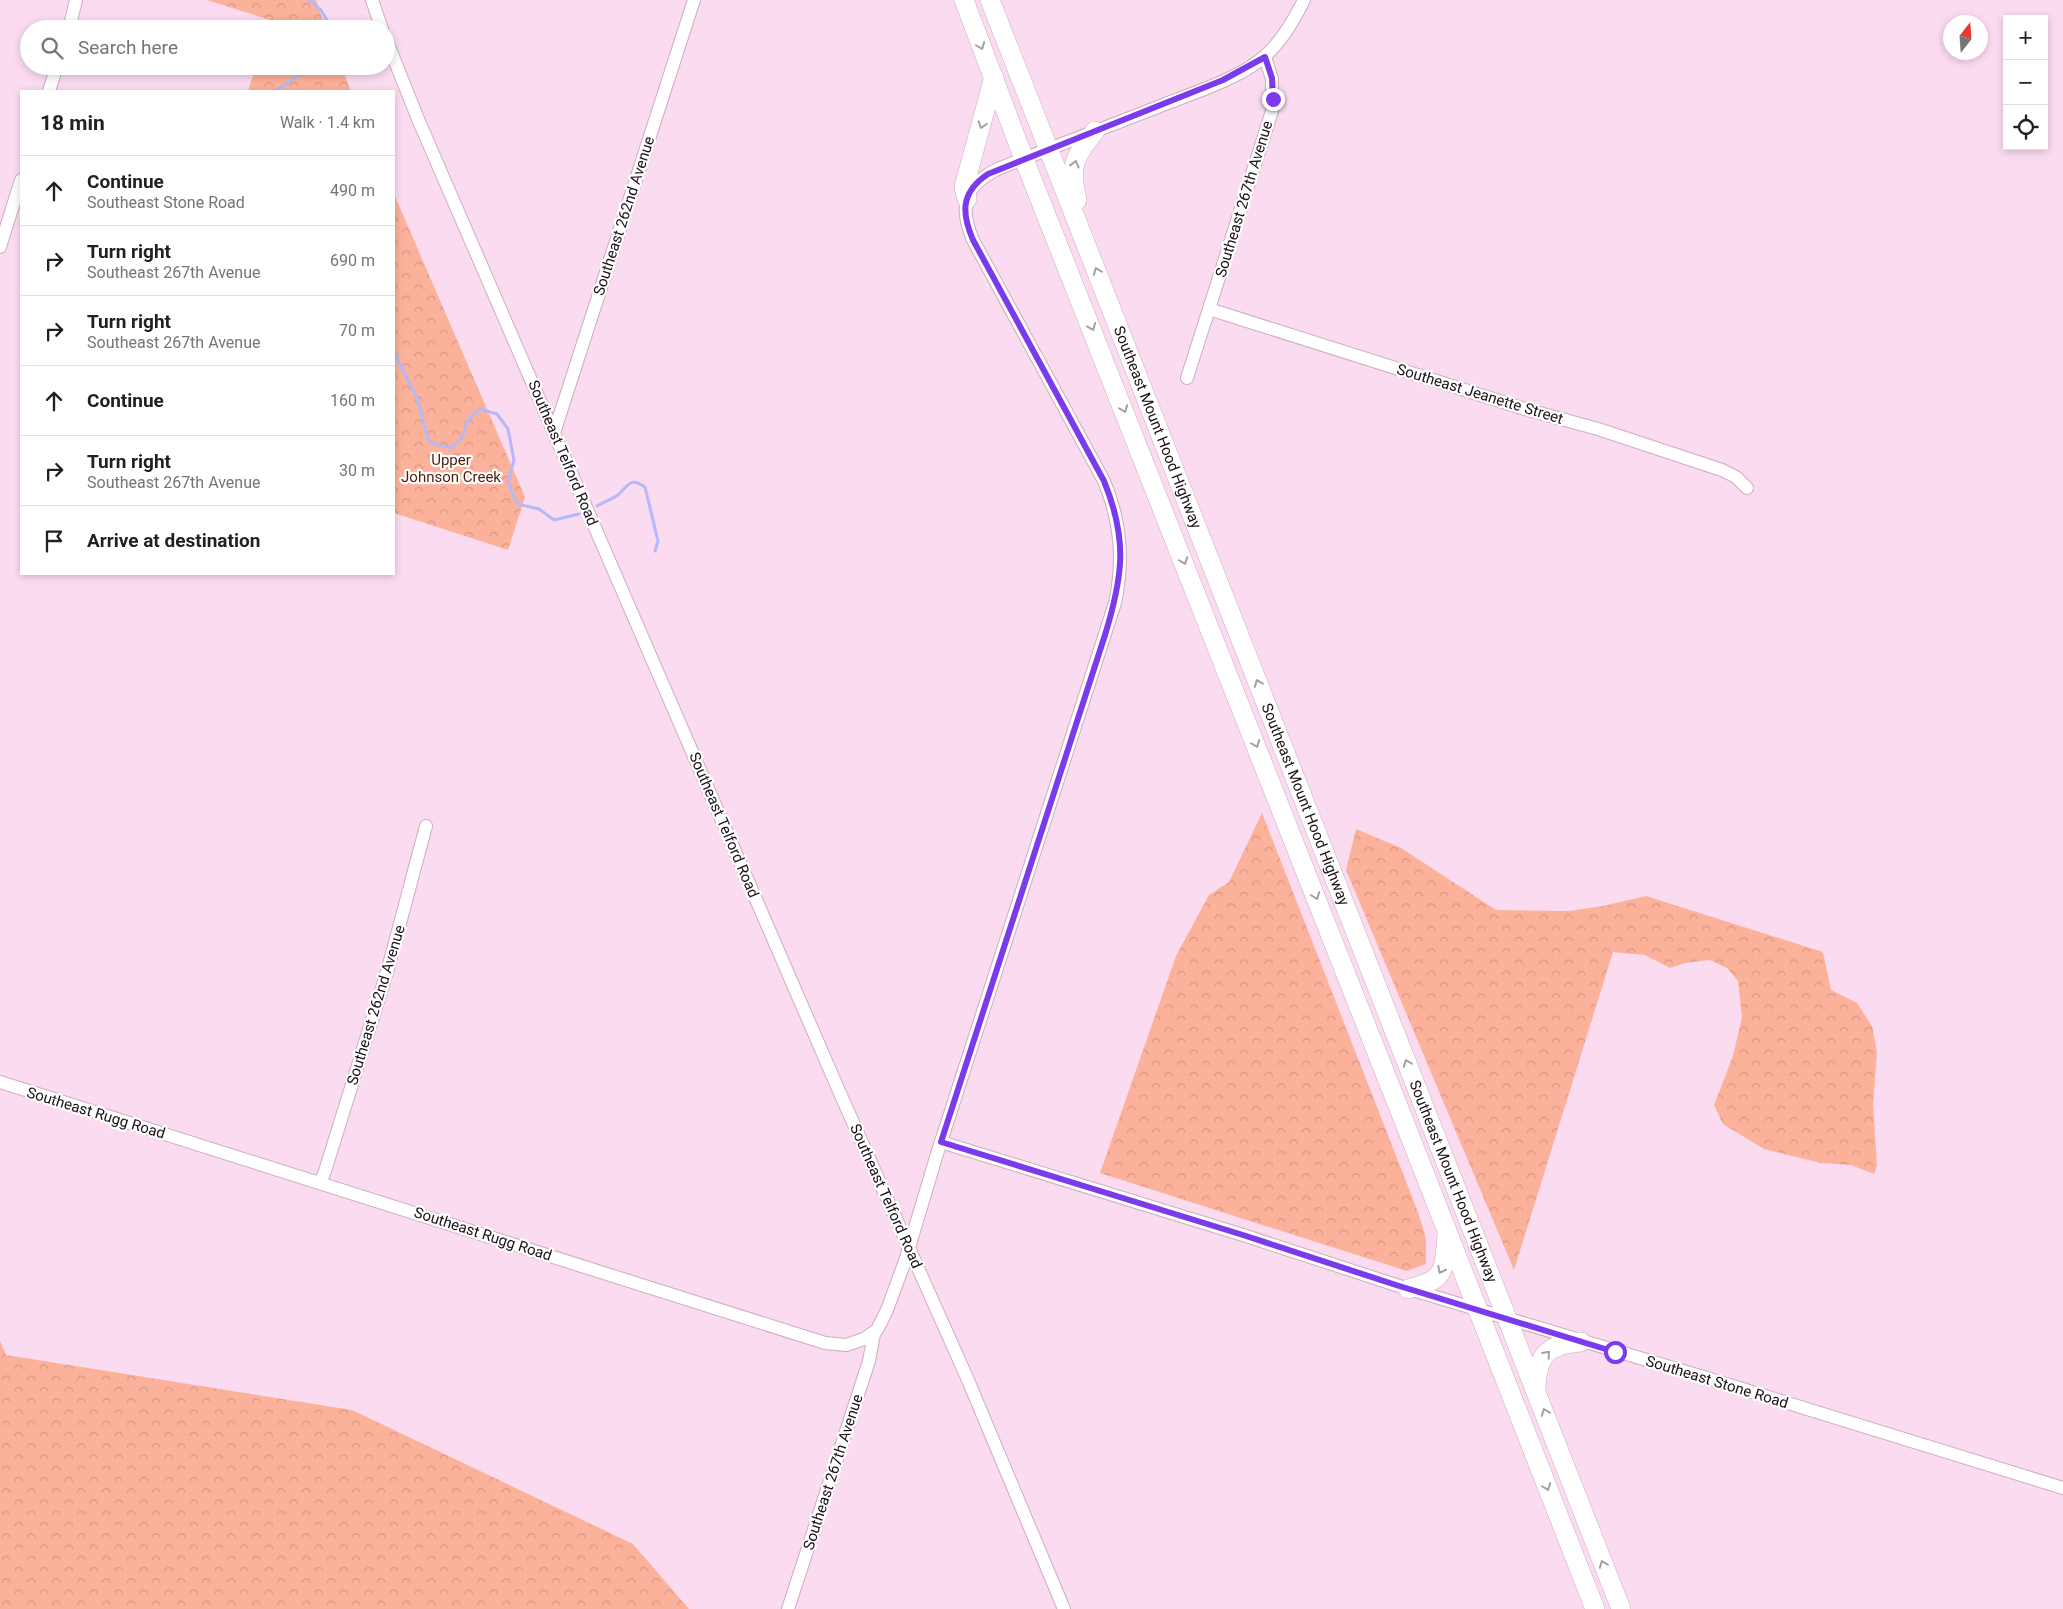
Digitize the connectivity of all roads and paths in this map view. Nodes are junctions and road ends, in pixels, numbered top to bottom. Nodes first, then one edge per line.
1 (76, 0) edge
2 (372, 0) edge
3 (694, 0) edge
4 (964, 0) edge
5 (971, 0) edge
6 (990, 0) edge
7 (1304, 0) edge
8 (71, 20) edge
9 (379, 20) edge
10 (1265, 57) junction
11 (395, 62) edge
12 (54, 75) edge
13 (994, 77) junction
14 (49, 90) edge
15 (1095, 131) junction
16 (1048, 150) junction
17 (1024, 159) junction
18 (20, 183) edge
19 (967, 199) junction
20 (1087, 246) junction
21 (0, 247) edge
22 (1209, 309) junction
23 (1122, 337) junction
24 (1187, 378) dead end
25 (554, 433) junction
26 (1747, 488) dead end
27 (426, 826) dead end
28 (0, 1082) edge
29 (1411, 1138) junction
30 (941, 1142) junction
31 (320, 1183) junction
32 (1448, 1232) junction
33 (909, 1246) junction
34 (1408, 1289) junction
35 (1494, 1315) junction
36 (874, 1334) junction
37 (1582, 1342) junction
38 (1536, 1390) junction
39 (2063, 1488) edge
40 (1583, 1510) junction
41 (788, 1609) edge
42 (1064, 1609) edge
43 (1595, 1609) edge
44 (1621, 1609) edge

1 - 8 street
2 - 9 street
3 - 25 street, Southeast 262nd Avenue
4 -> 13 highway, Southeast Mount Hood Highway
5 - 16 highway
6 - 16 highway, Southeast Mount Hood Highway
7 - 10 street
10 - 15 street
10 - 22 street, Southeast 267th Avenue
11 - 25 street, Southeast Telford Road
12 - 14 street
13 - 17 highway, Southeast Mount Hood Highway
13 -> 19 highway
15 - 16 street
20 -> 15 highway
16 - 17 street
16 - 20 highway, Southeast Mount Hood Highway
17 - 19 street
17 - 23 highway
17 -> 29 highway, Southeast Mount Hood Highway
18 - 21 street
19 - 30 street
23 -> 20 highway, Southeast Mount Hood Highway
22 - 24 street, Southeast 267th Avenue
22 - 26 street, Southeast Jeanette Street
35 -> 23 highway, Southeast Mount Hood Highway
25 - 33 street, Southeast Telford Road
27 - 31 street, Southeast 262nd Avenue
28 - 31 street, Southeast Rugg Road
29 - 32 highway, Southeast Mount Hood Highway
29 - 35 highway
30 - 33 street
30 - 34 street, Southeast Stone Road
31 - 36 street, Southeast Rugg Road
32 -> 34 highway
32 - 35 highway, Southeast Mount Hood Highway
33 - 36 street
33 - 42 street, Southeast Telford Road
34 - 35 street, Southeast Stone Road
35 - 37 street, Southeast Stone Road
35 - 38 highway, Southeast Mount Hood Highway
35 - 40 highway
35 -> 43 highway, Southeast Mount Hood Highway
36 - 41 street, Southeast 267th Avenue
38 -> 37 highway
37 - 39 street, Southeast Stone Road
40 -> 38 highway, Southeast Mount Hood Highway
44 -> 40 highway, Southeast Mount Hood Highway

